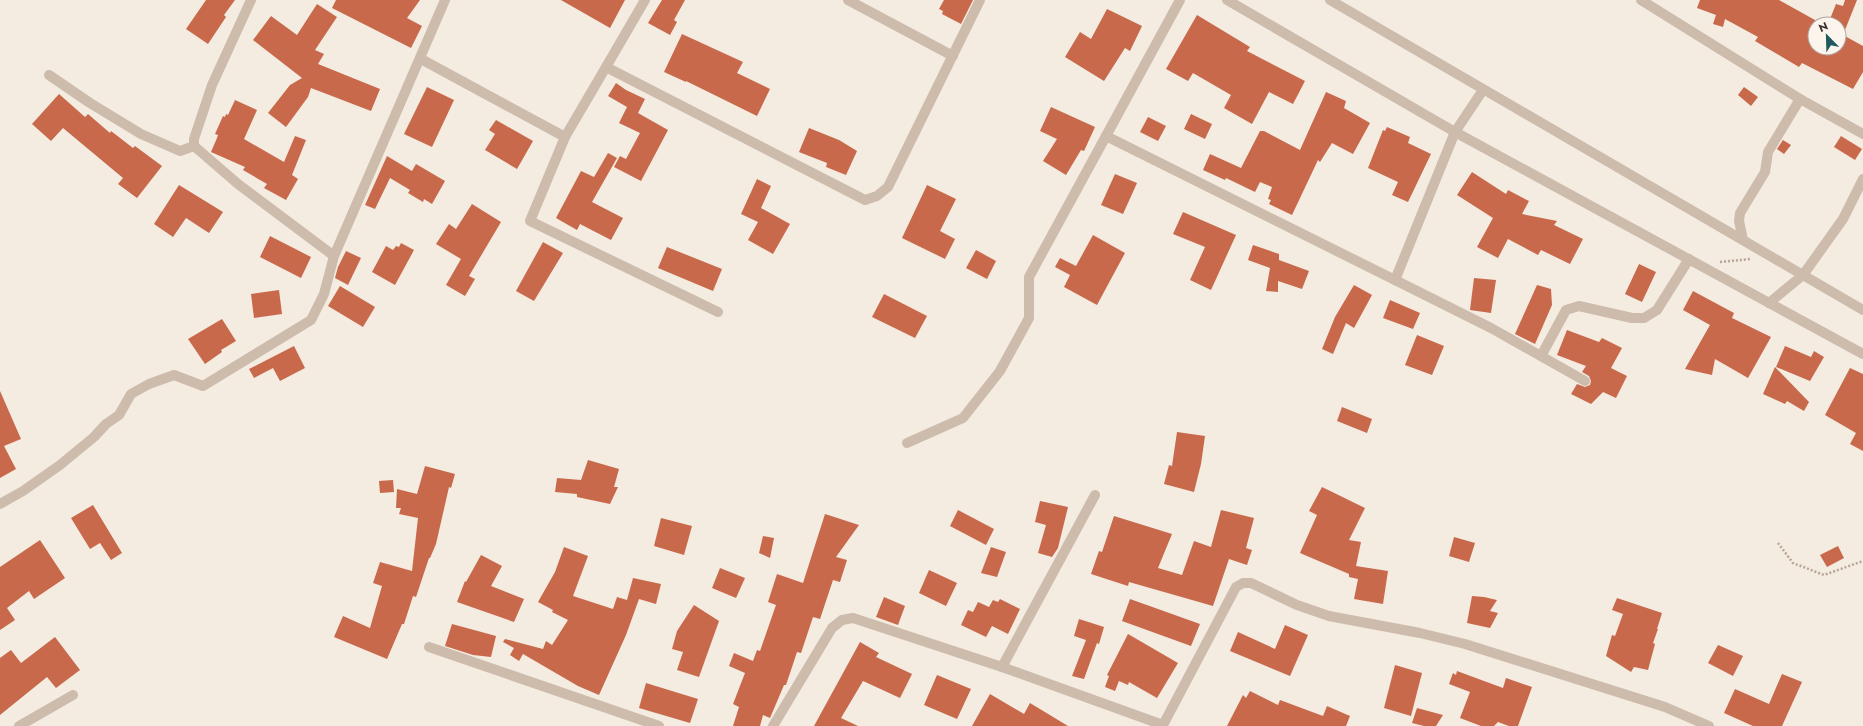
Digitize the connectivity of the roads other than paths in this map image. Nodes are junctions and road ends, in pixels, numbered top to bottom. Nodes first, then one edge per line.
1 (251, 0) edge
2 (445, 0) edge
3 (644, 0) edge
4 (848, 0) edge
5 (980, 0) edge
6 (1180, 0) edge
7 (1227, 0) edge
8 (1330, 0) edge
9 (1641, 0) edge
10 (953, 56) junction
11 (420, 59) junction
12 (606, 67) junction
13 (49, 75) dead end
14 (1484, 90) junction
15 (1800, 99) junction
16 (1455, 132) junction
17 (1863, 134) edge
18 (1106, 136) junction
19 (565, 137) junction
20 (194, 146) junction
21 (1863, 179) edge
22 (1743, 240) junction
23 (334, 256) junction
24 (1689, 259) junction
25 (1803, 275) junction
26 (1395, 280) junction
27 (1769, 303) junction
28 (1863, 310) edge
29 (718, 312) dead end
30 (1863, 354) edge
31 (1541, 356) junction
32 (1585, 381) dead end
33 (907, 443) dead end
34 (1095, 495) dead end
35 (0, 504) edge
36 (429, 647) dead end
37 (1002, 667) junction
38 (73, 695) dead end
39 (19, 726) edge
40 (659, 726) edge
41 (773, 726) edge
42 (1164, 726) edge
43 (1709, 726) edge

1 - 20 street
2 - 11 street
3 - 12 street
4 - 10 street
5 - 10 street
6 - 18 street
7 - 16 street
8 - 14 street
9 - 15 street
10 - 12 street
11 - 19 street
11 - 23 street
12 - 19 street
13 - 20 street
14 - 16 street
14 - 22 street
15 - 17 street
15 - 22 street
16 - 24 street
16 - 26 street
18 - 26 street
18 - 33 street
19 - 29 street
20 - 23 street
21 - 25 street
22 - 25 street
23 - 35 street
24 - 27 street
24 - 31 street
25 - 27 street
25 - 28 street
26 - 31 street
27 - 30 street
31 - 32 street
34 - 37 street
36 - 40 street
37 - 41 street
37 - 42 street
38 - 39 street
42 - 43 street

